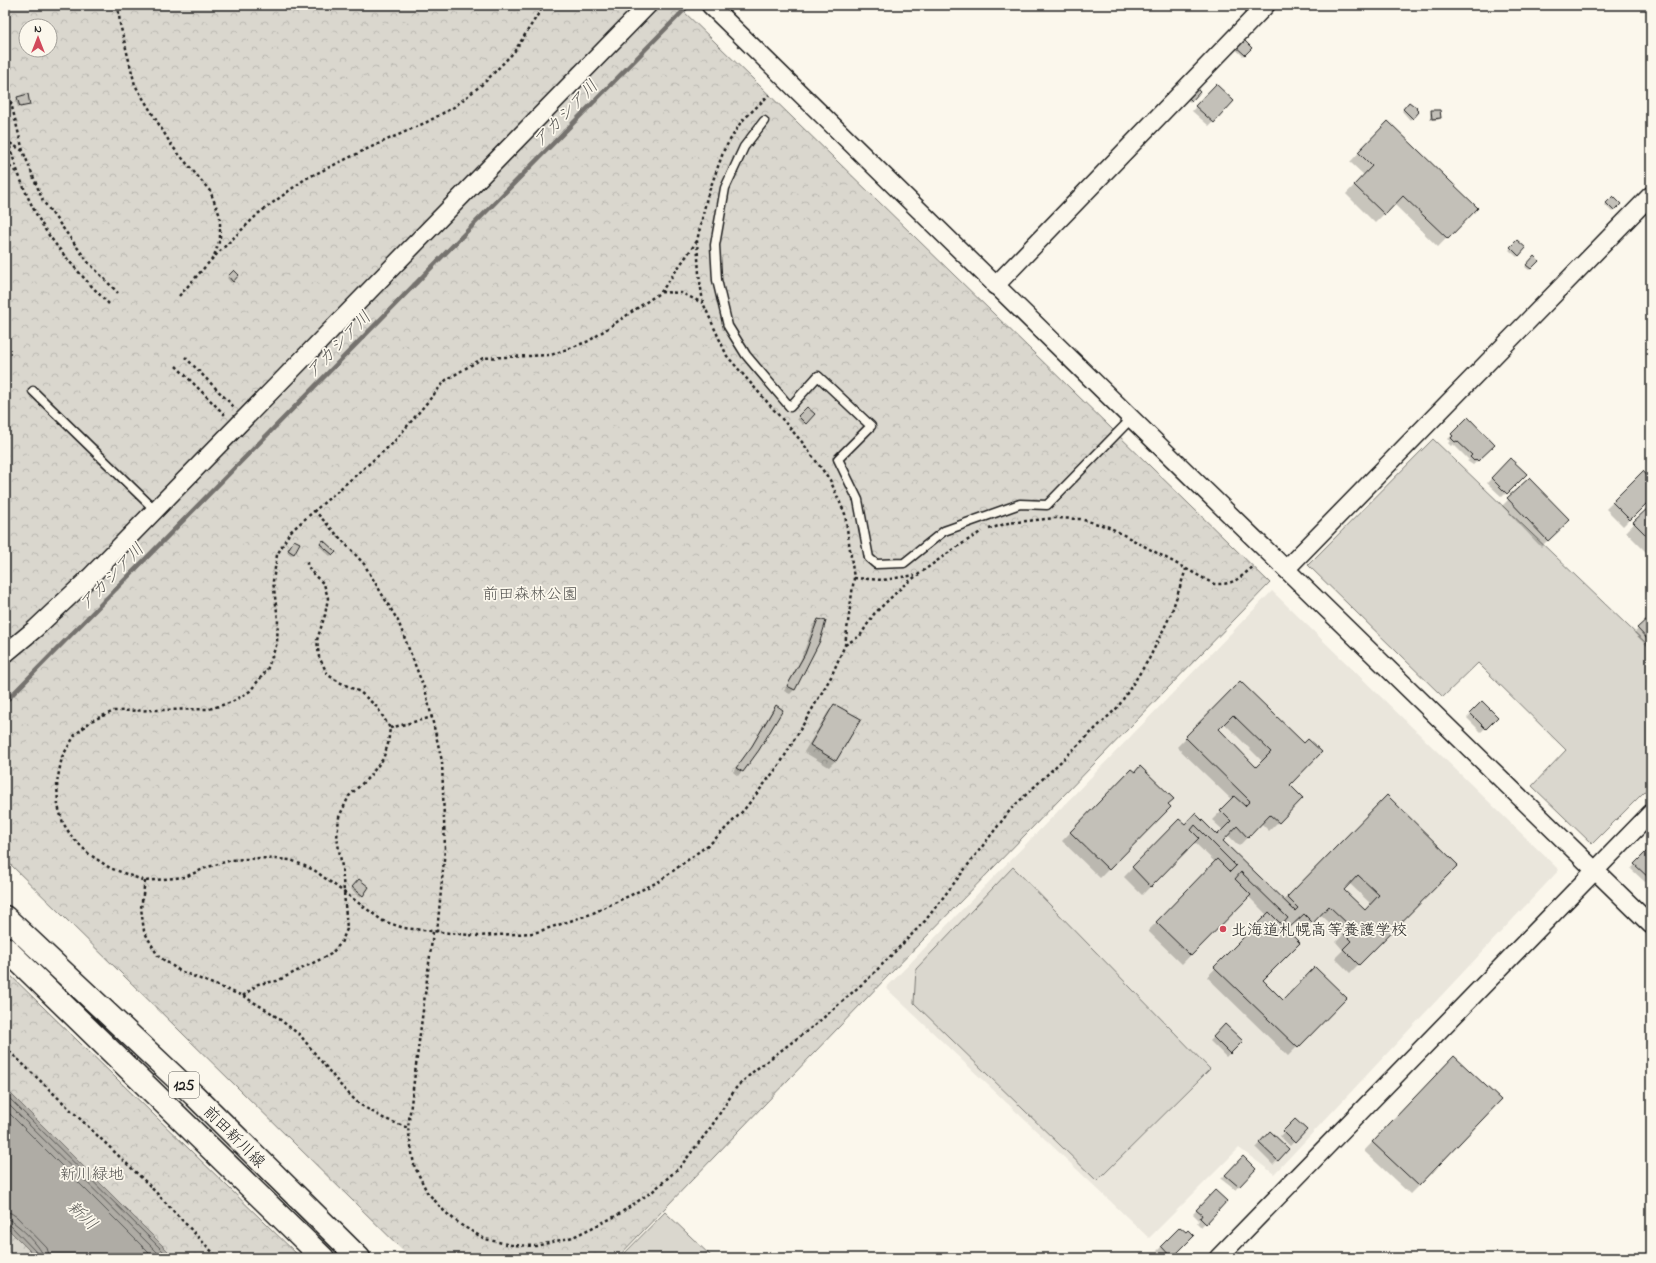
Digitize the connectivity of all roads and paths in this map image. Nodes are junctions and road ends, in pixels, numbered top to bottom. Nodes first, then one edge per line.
1 (118, 5) edge
2 (544, 5) edge
3 (648, 5) edge
4 (710, 5) edge
5 (1266, 5) edge
6 (5, 60) edge
7 (769, 95) dead end
8 (764, 121) dead end
9 (5, 129) edge
10 (5, 140) edge
11 (8, 142) junction
12 (23, 151) junction
13 (5, 162) edge
14 (19, 175) junction
15 (1651, 195) edge
16 (697, 241) junction
17 (213, 258) junction
18 (994, 286) junction
19 (661, 292) junction
20 (118, 293) dead end
21 (179, 296) dead end
22 (703, 302) junction
23 (109, 304) dead end
24 (185, 357) dead end
25 (176, 366) dead end
26 (33, 391) dead end
27 (1132, 418) junction
28 (241, 422) junction
29 (156, 510) junction
30 (314, 510) junction
31 (307, 560) dead end
32 (1254, 566) dead end
33 (1186, 569) junction
34 (1286, 569) junction
35 (917, 575) junction
36 (854, 578) junction
37 (844, 645) junction
38 (5, 654) edge
39 (433, 717) junction
40 (390, 728) junction
41 (1651, 813) edge
42 (1594, 870) junction
43 (145, 881) junction
44 (345, 894) junction
45 (5, 916) edge
46 (1651, 926) edge
47 (433, 932) junction
48 (437, 932) junction
49 (5, 948) edge
50 (243, 996) junction
51 (5, 1047) edge
52 (408, 1128) junction
53 (218, 1258) edge
54 (323, 1258) edge
55 (359, 1258) edge
56 (1218, 1258) edge

1 - 17 path
2 - 17 path
3 - 28 street
4 - 18 street
5 - 18 street
6 - 12 path
7 - 16 path
8 - 27 lane
9 - 11 path
10 - 11 path
11 - 12 path
11 - 14 path
12 - 20 path
13 - 14 path
14 - 23 path
15 - 34 street
16 - 19 path
16 - 22 path
17 - 21 path
18 - 27 street
19 - 22 path
19 - 30 path
22 - 36 path
24 - 28 path
25 - 28 path
26 - 29 lane
27 - 34 street
28 - 29 street
29 - 38 street
30 - 39 path
30 - 43 path
31 - 40 path
32 - 33 path
33 - 35 path
33 - 52 path
34 - 42 street
35 - 36 path
35 - 37 path
36 - 37 path
37 - 48 path
39 - 40 path
39 - 48 path
40 - 44 path
41 - 42 street
42 - 46 street
42 - 56 street
43 - 44 path
43 - 50 path
44 - 47 path
44 - 50 path
45 - 55 main road, 前田新川線 / 125
47 - 48 path
47 - 52 path
49 - 54 main road, 前田新川線 / 125
50 - 52 path
51 - 53 path

